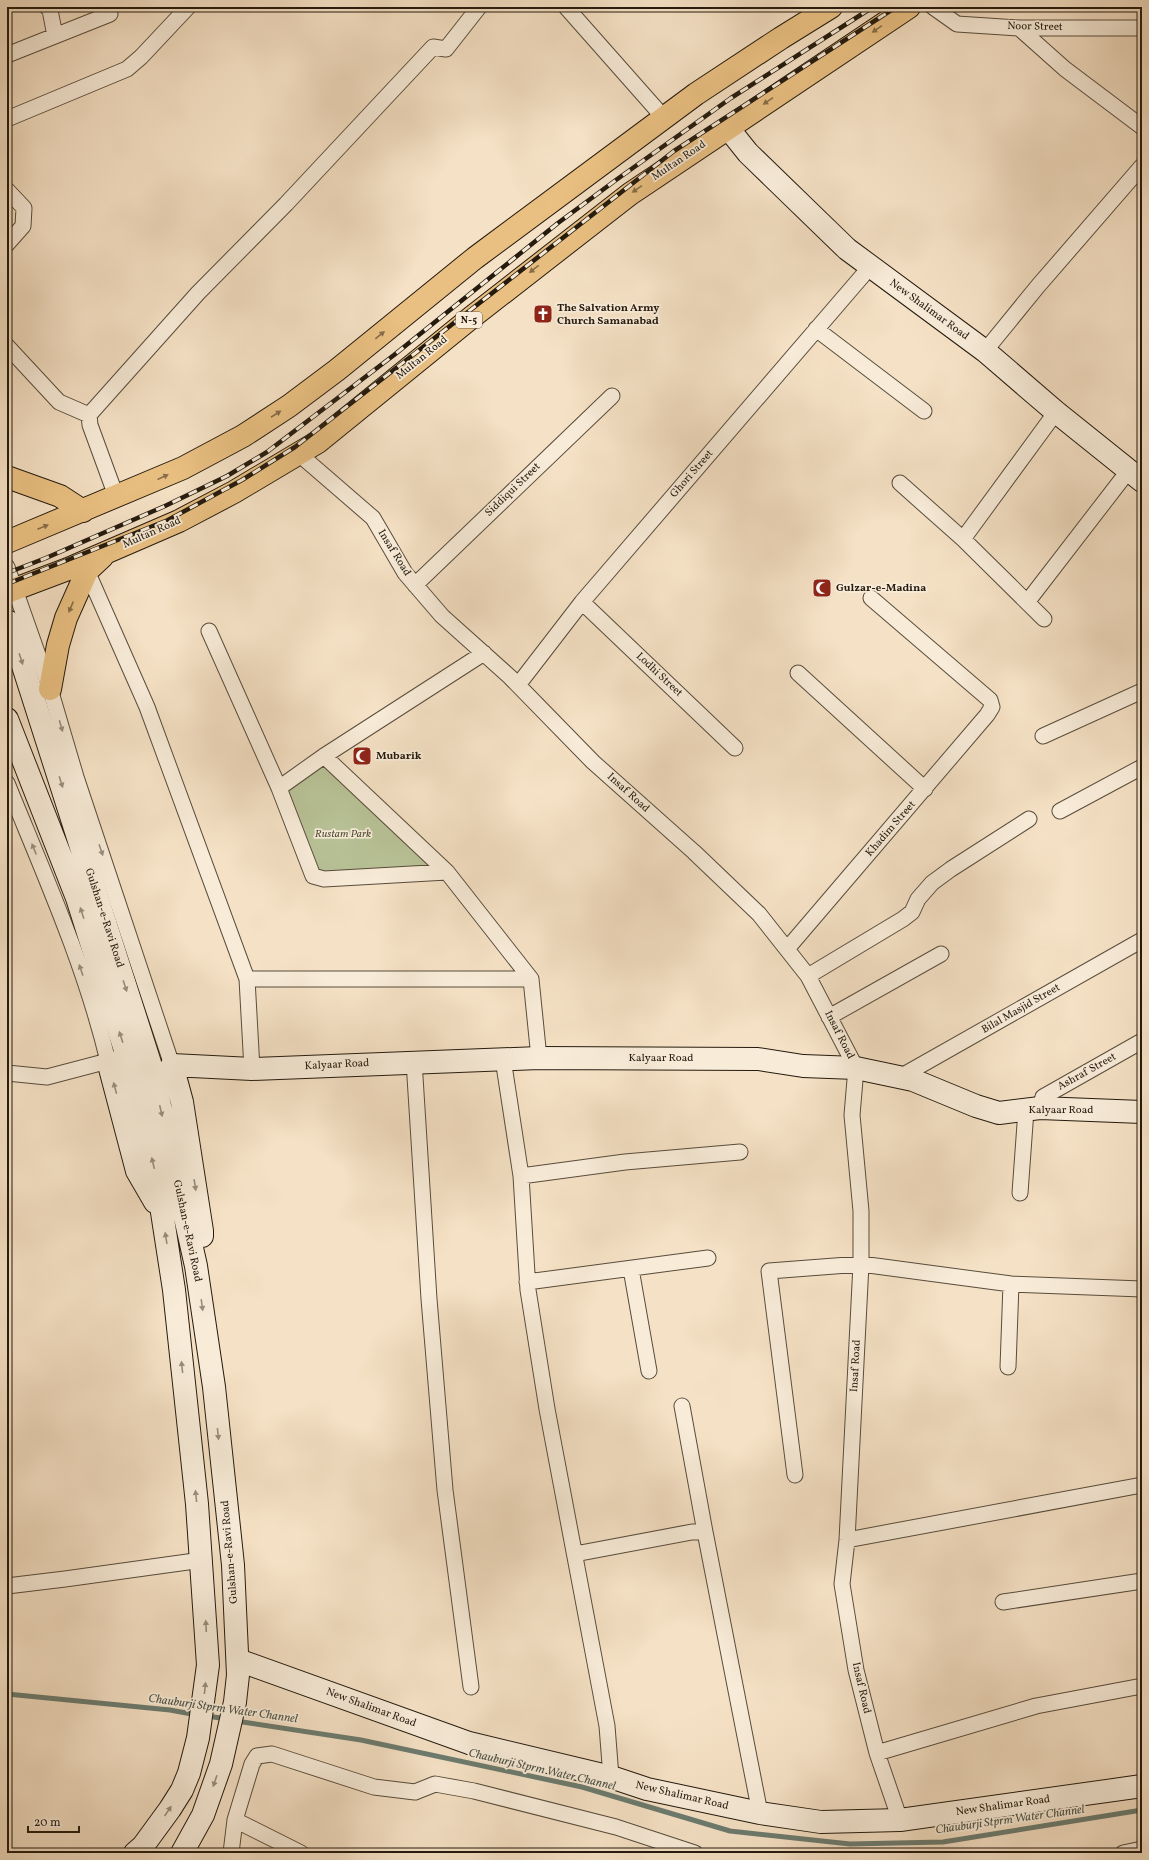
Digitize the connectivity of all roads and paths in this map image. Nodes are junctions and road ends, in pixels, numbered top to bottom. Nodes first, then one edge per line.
1 (47, 7) edge
2 (188, 7) edge
3 (479, 7) edge
4 (566, 7) edge
5 (831, 7) edge
6 (909, 7) edge
7 (933, 7) edge
8 (110, 14) dead end
9 (1019, 28) junction
10 (1142, 28) edge
11 (55, 36) junction
12 (7, 55) edge
13 (7, 119) edge
14 (664, 119) junction
15 (1142, 127) edge
16 (728, 128) junction
17 (1142, 166) edge
18 (7, 190) edge
19 (7, 244) edge
20 (870, 267) junction
21 (816, 329) junction
22 (7, 346) edge
23 (986, 351) junction
24 (612, 396) dead end
25 (924, 411) dead end
26 (1056, 412) junction
27 (89, 415) junction
28 (299, 454) junction
29 (1135, 476) edge
30 (7, 477) edge
31 (900, 483) dead end
32 (116, 496) junction
33 (83, 511) junction
34 (964, 539) junction
35 (7, 542) edge
36 (107, 552) junction
37 (7, 567) edge
38 (87, 571) junction
39 (415, 585) junction
40 (11, 590) edge
41 (871, 598) dead end
42 (1028, 601) junction
43 (582, 602) junction
44 (1044, 619) dead end
45 (9, 622) dead end
46 (209, 631) dead end
47 (484, 654) junction
48 (798, 674) dead end
49 (518, 684) junction
50 (50, 688) junction
51 (1142, 692) edge
52 (7, 719) edge
53 (1043, 736) dead end
54 (735, 748) dead end
55 (324, 756) junction
56 (1142, 767) edge
57 (7, 783) edge
58 (279, 788) junction
59 (925, 789) junction
60 (1060, 811) dead end
61 (1029, 819) dead end
62 (447, 872) junction
63 (1142, 940) edge
64 (788, 949) junction
65 (941, 954) dead end
66 (808, 976) junction
67 (247, 979) junction
68 (531, 979) junction
69 (829, 1016) junction
70 (1142, 1041) edge
71 (539, 1058) junction
72 (503, 1059) junction
73 (108, 1061) junction
74 (414, 1061) junction
75 (172, 1065) junction
76 (252, 1068) junction
77 (856, 1068) junction
78 (7, 1073) edge
79 (900, 1077) junction
80 (1033, 1109) junction
81 (1142, 1112) edge
82 (740, 1152) dead end
83 (521, 1176) junction
84 (1020, 1193) dead end
85 (162, 1215) junction
86 (708, 1258) dead end
87 (861, 1264) junction
88 (196, 1266) junction
89 (631, 1269) junction
90 (527, 1282) junction
91 (1012, 1284) junction
92 (1142, 1289) edge
93 (1008, 1368) dead end
94 (650, 1371) dead end
95 (682, 1406) dead end
96 (795, 1475) dead end
97 (1142, 1486) edge
98 (227, 1520) junction
99 (198, 1522) junction
100 (705, 1532) junction
101 (847, 1540) junction
102 (575, 1554) junction
103 (202, 1560) junction
104 (1142, 1581) edge
105 (7, 1586) edge
106 (1003, 1602) dead end
107 (238, 1668) junction
108 (1142, 1686) edge
109 (471, 1687) dead end
110 (877, 1753) junction
111 (611, 1777) junction
112 (1142, 1786) edge
113 (760, 1813) junction
114 (235, 1820) junction
115 (900, 1820) junction
116 (1142, 1849) edge
117 (136, 1853) edge
118 (182, 1853) edge
119 (231, 1853) edge
120 (301, 1853) edge
121 (695, 1853) edge
122 (1123, 1853) edge

1 - 11 street
2 - 13 street
3 - 27 street
4 - 14 street
5 - 14 main road
6 -> 16 main road, Multan Road / N-5
7 - 9 street, Noor Street
8 - 11 street
9 - 10 street, Noor Street
9 - 15 street
11 - 12 street
32 -> 14 main road
16 - 20 main road, New Shalimar Road
16 -> 28 main road, Multan Road / N-5
17 - 23 street
18 - 19 street
20 - 21 street, Ghori Street
20 - 23 main road, New Shalimar Road
21 - 25 street
21 - 43 street, Ghori Street
22 - 27 street
23 - 26 main road, New Shalimar Road
24 - 39 street, Siddiqui Street
26 - 29 main road, New Shalimar Road
26 - 34 street
27 - 32 street
28 - 36 main road, Multan Road / N-5
28 - 39 street, Insaf Road
29 - 42 street
30 - 33 main road
31 - 34 street
32 - 33 main road
35 -> 33 main road
34 - 42 street
36 - 38 main road
36 - 40 main road, Multan Road / N-5
37 - 40 street
38 -> 50 main road
38 - 67 street
39 - 47 street, Insaf Road
40 - 50 street
41 - 59 street, Khadim Street
42 - 44 street
43 - 49 street, Ghori Street
43 - 54 street, Lodhi Street
45 -> 88 main road, Gulshan-e-Ravi Road
46 - 58 street
47 - 49 street, Insaf Road
47 - 55 street
48 - 59 street
49 - 64 street, Insaf Road
50 -> 75 street
51 - 53 street
85 -> 52 main road, Gulshan-e-Ravi Road
55 - 58 street
55 - 62 street
56 - 60 street
73 -> 57 street
58 - 62 street
59 - 64 street, Khadim Street
61 - 66 street
62 - 68 street
63 - 79 street, Bilal Masjid Street
64 - 66 street, Insaf Road
65 - 69 street
66 - 69 street, Insaf Road
67 - 68 street
67 - 76 street
68 - 71 street
69 - 77 street, Insaf Road
70 - 80 street, Ashraf Street
71 - 72 main road, Kalyaar Road
71 - 77 main road, Kalyaar Road
72 - 74 main road, Kalyaar Road
72 - 83 street
73 - 78 street
85 -> 73 main road
74 - 76 main road, Kalyaar Road
74 - 109 street
75 - 76 main road, Kalyaar Road
75 -> 88 main road
77 - 79 main road, Kalyaar Road
77 - 87 street, Insaf Road
79 - 80 main road, Kalyaar Road
80 - 81 main road, Kalyaar Road
80 - 84 street
82 - 83 street
83 - 90 street
99 -> 85 main road, Gulshan-e-Ravi Road
86 - 89 street
87 - 91 street
87 - 96 street
87 - 101 street, Insaf Road
88 -> 98 main road, Gulshan-e-Ravi Road
89 - 90 street
89 - 94 street
90 - 102 street
91 - 92 street
91 - 93 street
95 - 100 street
97 - 101 street
98 - 99 main road
98 - 107 main road, Gulshan-e-Ravi Road
99 - 103 main road, Gulshan-e-Ravi Road
100 - 102 street
100 - 113 street
101 - 110 street, Insaf Road
102 - 111 street
103 - 105 street
117 -> 103 main road, Gulshan-e-Ravi Road
104 - 106 street
107 - 111 main road, New Shalimar Road
107 -> 118 main road, Gulshan-e-Ravi Road
108 - 110 street
110 - 115 street, Insaf Road
111 - 113 main road, New Shalimar Road
112 - 115 main road, New Shalimar Road
113 - 115 main road, New Shalimar Road
114 - 119 street
114 - 120 street
114 - 121 street
116 - 122 street

